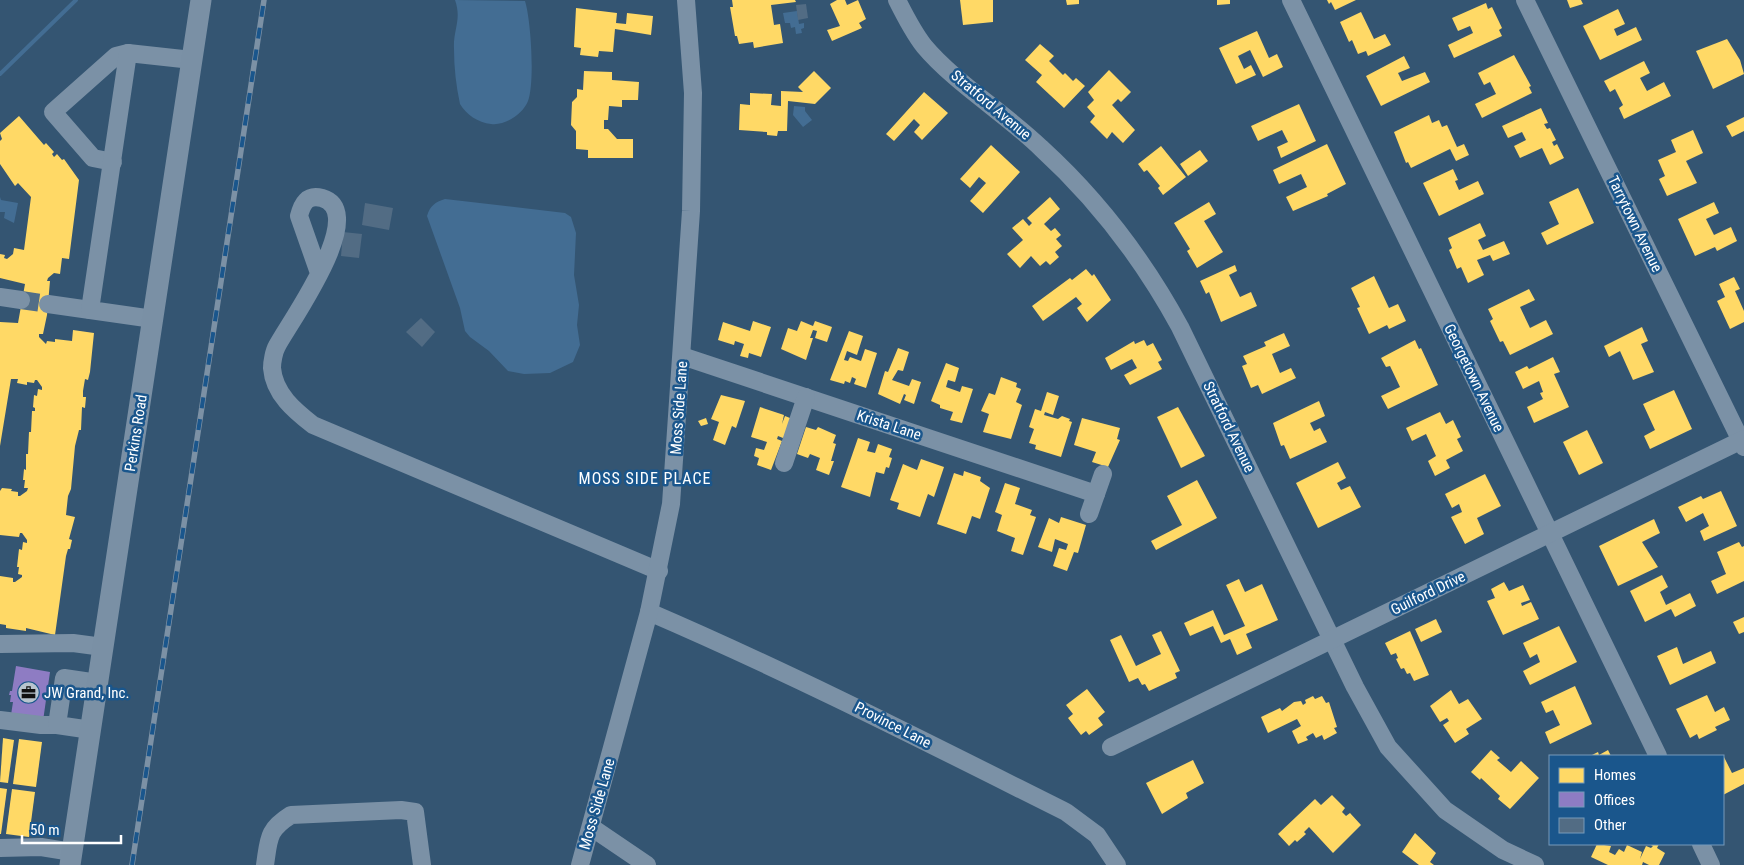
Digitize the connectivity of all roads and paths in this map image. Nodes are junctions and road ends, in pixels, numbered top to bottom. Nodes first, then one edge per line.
1 (201, 0) edge
2 (686, 0) edge
3 (897, 0) edge
4 (1291, 0) edge
5 (1526, 0) edge
6 (128, 53) junction
7 (192, 60) junction
8 (114, 162) junction
9 (319, 273) dead end
10 (0, 297) edge
11 (21, 300) tunnel mouth
12 (48, 304) tunnel mouth
13 (90, 310) junction
14 (153, 319) junction
15 (682, 356) junction
16 (806, 397) junction
17 (1743, 442) edge
18 (784, 462) dead end
19 (1103, 474) dead end
20 (1096, 494) junction
21 (1089, 514) dead end
22 (1550, 533) junction
23 (659, 571) junction
24 (649, 612) junction
25 (1332, 640) junction
26 (0, 644) edge
27 (103, 648) junction
28 (98, 683) junction
29 (0, 720) edge
30 (57, 725) junction
31 (91, 730) junction
32 (1111, 747) dead end
33 (1658, 755) edge
34 (591, 827) junction
35 (1701, 845) edge
36 (0, 848) edge
37 (71, 858) edge
38 (265, 865) edge
39 (422, 865) edge
40 (580, 865) edge
41 (647, 865) edge
42 (1117, 865) edge
43 (1535, 865) edge
44 (1711, 865) edge

1 - 7 main road, Perkins Road
2 - 15 street, Moss Side Lane
3 - 25 street, Stratford Avenue
4 - 22 street, Georgetown Avenue
5 - 17 street, Tarrytown Avenue
6 - 7 street
6 - 8 street
6 - 8 street
7 - 14 main road, Perkins Road
8 - 13 street
9 - 23 street
10 - 11 street
12 - 13 street
13 - 14 street
14 - 27 main road, Perkins Road
15 - 16 street, Krista Lane
15 - 23 street, Moss Side Lane
16 - 18 street
16 - 20 street, Krista Lane
17 - 22 street, Guilford Drive
19 - 20 street
20 - 21 street
22 - 25 street, Guilford Drive
22 - 33 street, Georgetown Avenue
23 - 24 street, Moss Side Lane
24 - 34 street, Moss Side Lane
24 - 42 street, Province Lane
25 - 32 street, Guilford Drive
25 - 43 street, Stratford Avenue
26 - 27 street
27 - 28 main road, Perkins Road
28 - 30 street
28 - 31 main road, Perkins Road
29 - 30 street
30 - 31 street
31 - 37 main road, Perkins Road
34 - 40 street, Moss Side Lane
34 - 41 street
35 - 44 street
36 - 37 street
38 - 39 street

